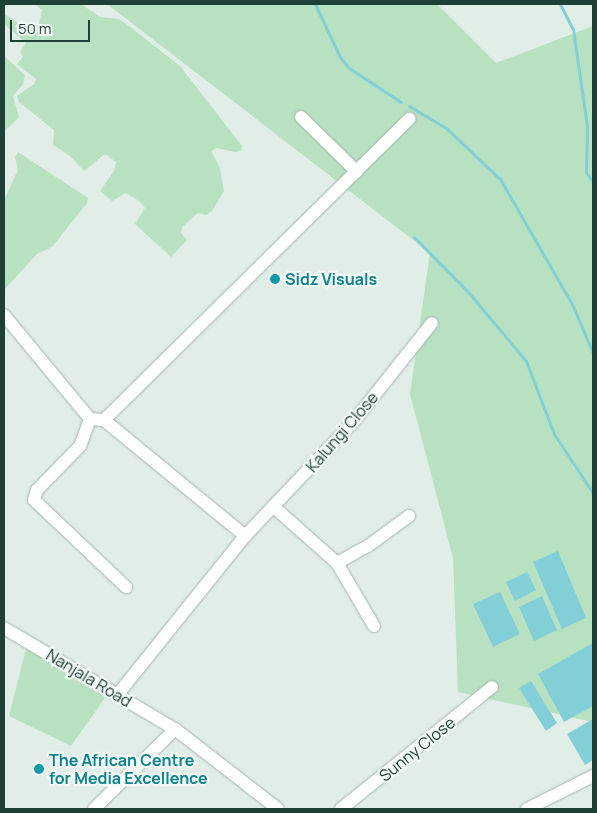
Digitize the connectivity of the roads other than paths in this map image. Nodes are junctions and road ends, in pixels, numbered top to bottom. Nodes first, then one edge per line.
1 (302, 117) dead end
2 (409, 119) dead end
3 (357, 172) junction
4 (4, 316) edge
5 (432, 323) dead end
6 (90, 419) junction
7 (104, 420) junction
8 (275, 508) junction
9 (409, 516) dead end
10 (246, 536) junction
11 (337, 563) junction
12 (126, 587) dead end
13 (374, 626) dead end
14 (4, 628) edge
15 (492, 688) dead end
16 (118, 694) junction
17 (174, 729) junction
18 (593, 776) edge
19 (94, 809) edge
20 (278, 809) edge
21 (341, 809) edge
22 (526, 809) edge

1 - 3 street
2 - 3 street
3 - 7 street
4 - 6 street
5 - 8 street, Kalungi Close
6 - 7 street
6 - 12 street
7 - 10 street
8 - 10 street, Kalungi Close
8 - 11 street
9 - 11 street
10 - 16 street, Kalungi Close
11 - 13 street
14 - 16 street, Nanjala Road
15 - 21 street, Sunny Close
16 - 17 street, Nanjala Road
17 - 19 street
17 - 20 street, Nanjala Road
18 - 22 street

